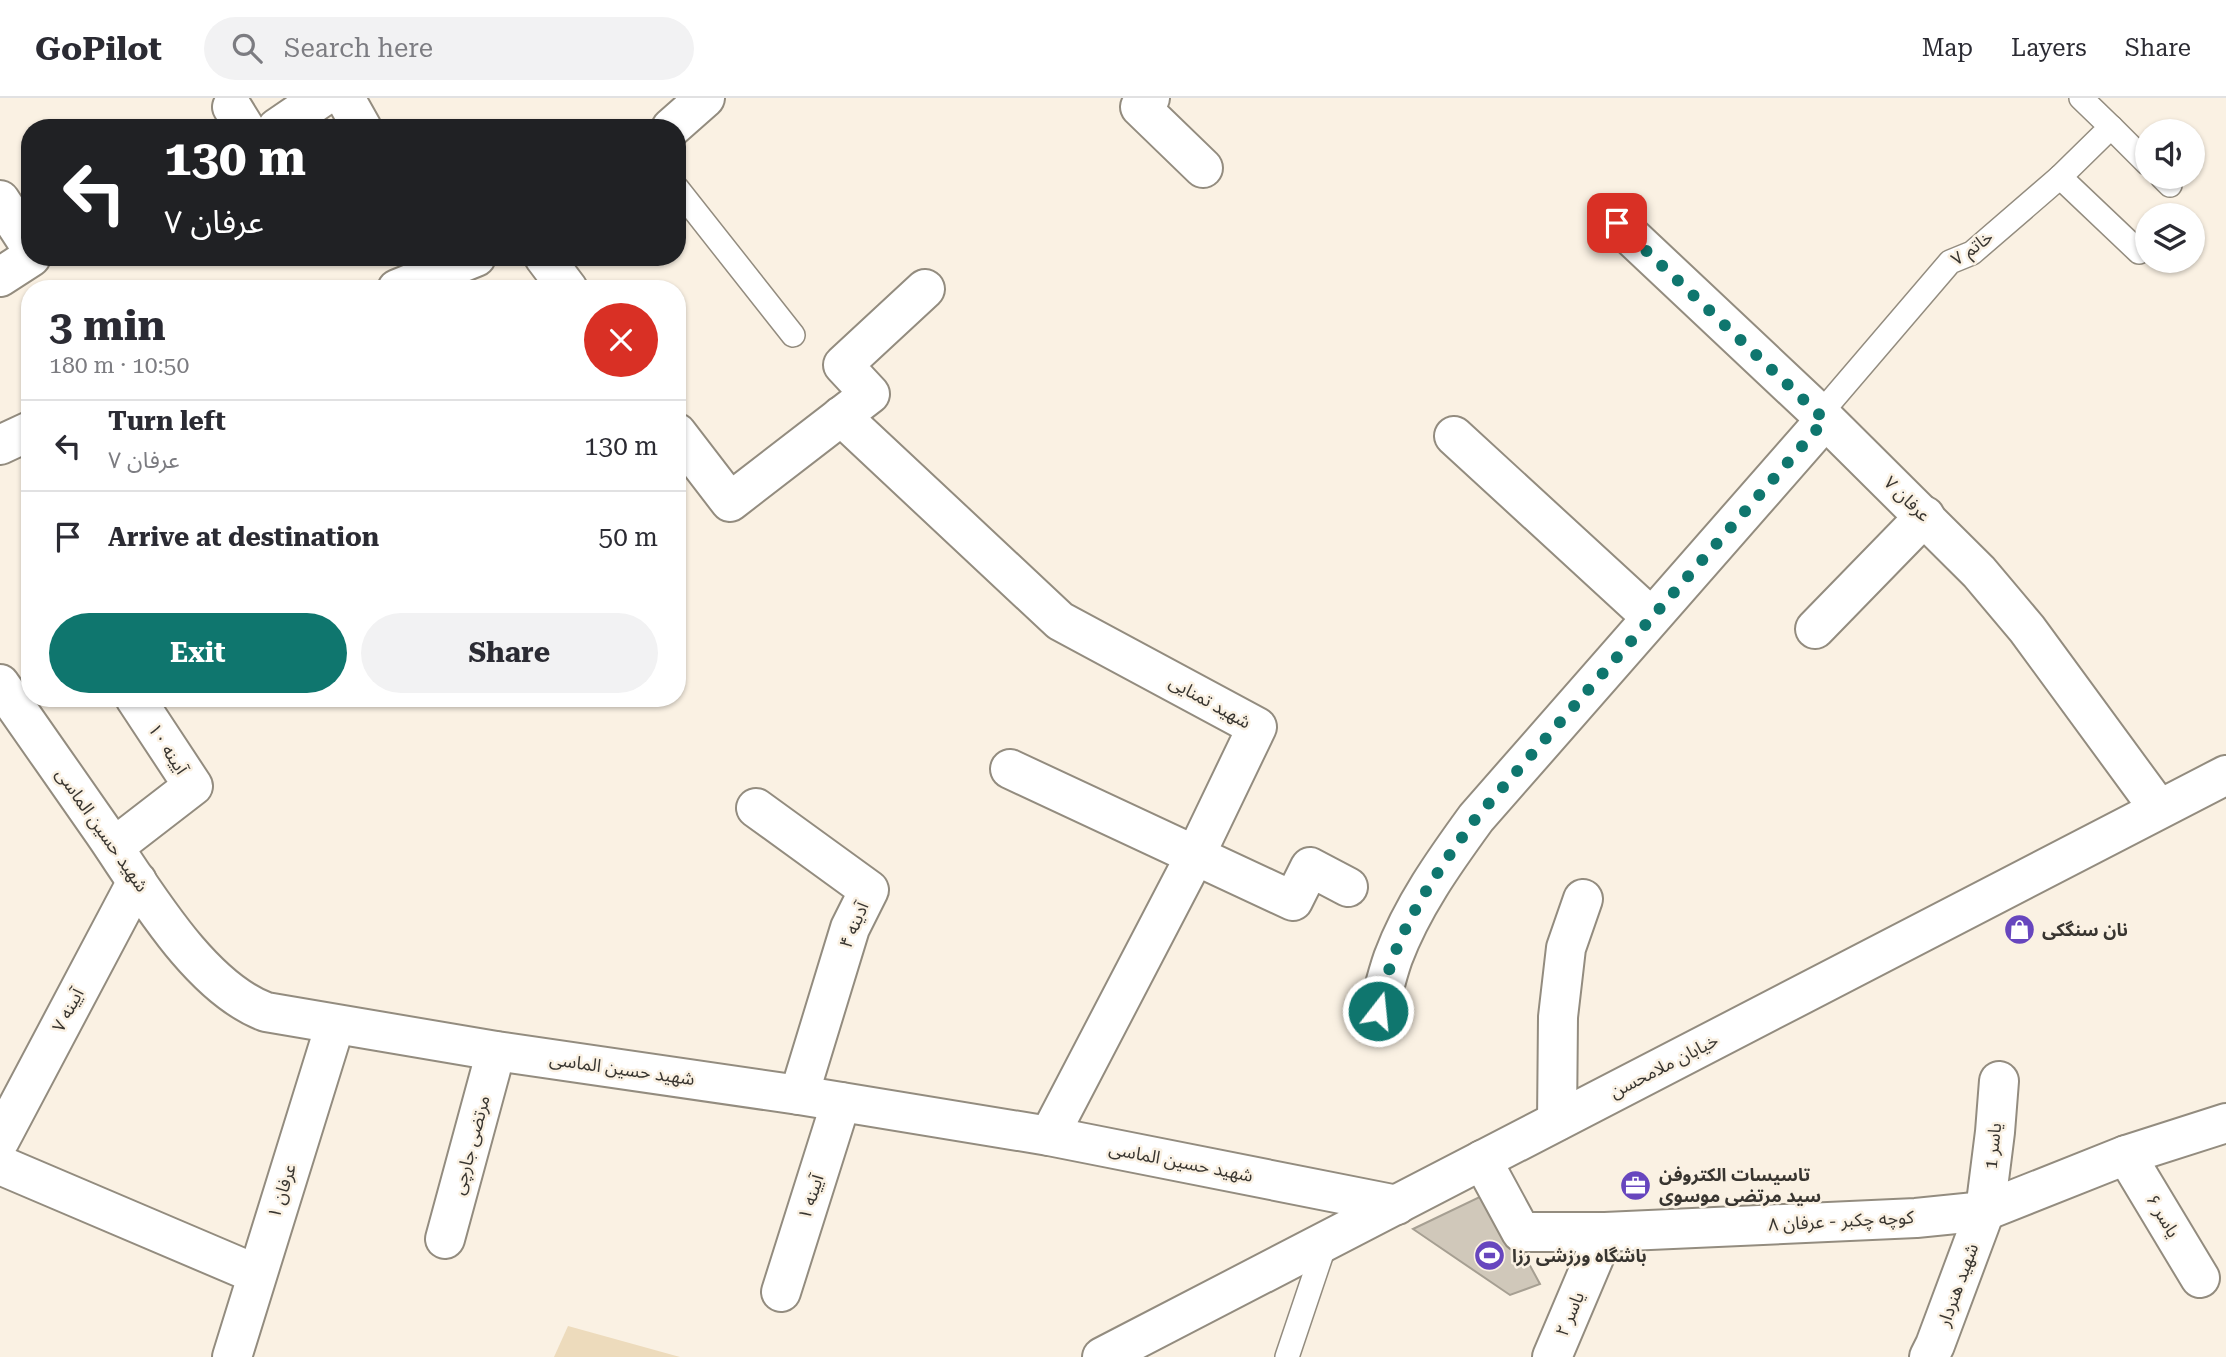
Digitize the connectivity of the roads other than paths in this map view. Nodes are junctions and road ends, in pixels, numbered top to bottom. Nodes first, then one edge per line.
1 (321, 98) edge
2 (345, 98) edge
3 (705, 98) edge
4 (1150, 98) edge
5 (2081, 98) edge
6 (290, 119) edge
7 (357, 119) edge
8 (681, 119) edge
9 (2111, 127) junction
10 (2135, 151) edge
11 (1203, 168) dead end
12 (2060, 177) junction
13 (686, 199) edge
14 (0, 200) edge
15 (1617, 223) dead end
16 (21, 232) edge
17 (2135, 248) edge
18 (21, 264) edge
19 (443, 266) edge
20 (0, 277) edge
21 (415, 280) edge
22 (925, 289) dead end
23 (793, 335) dead end
24 (841, 416) junction
25 (1822, 417) junction
26 (21, 435) edge
27 (1454, 436) dead end
28 (0, 445) edge
29 (686, 445) edge
30 (1925, 516) junction
31 (1651, 617) junction
32 (1815, 629) dead end
33 (0, 684) edge
34 (141, 707) edge
35 (1010, 769) dead end
36 (2226, 775) edge
37 (756, 808) dead end
38 (2159, 809) junction
39 (114, 847) junction
40 (1195, 856) junction
41 (137, 881) junction
42 (1348, 887) dead end
43 (1583, 899) dead end
44 (1378, 1011) dead end
45 (335, 1025) junction
46 (496, 1051) junction
47 (1999, 1081) dead end
48 (799, 1095) junction
49 (841, 1102) junction
50 (1557, 1121) junction
51 (2226, 1123) edge
52 (1049, 1136) junction
53 (0, 1140) edge
54 (2126, 1155) junction
55 (1482, 1160) junction
56 (0, 1165) edge
57 (1396, 1205) junction
58 (1985, 1211) junction
59 (1605, 1232) junction
60 (445, 1239) dead end
61 (1326, 1241) junction
62 (256, 1274) junction
63 (2200, 1278) dead end
64 (781, 1292) dead end
65 (232, 1357) edge
66 (1102, 1357) edge
67 (1287, 1357) edge
68 (1552, 1357) edge
69 (1928, 1357) edge

1 - 6 street
2 - 7 street
3 - 8 street
4 - 11 street
5 - 9 lane
9 - 10 lane
9 - 12 lane, خاتم ۷
12 - 17 lane
12 - 25 lane, خاتم ۷
13 - 23 lane
14 - 16 street
15 - 25 street, عرفان ۷
18 - 20 street
19 - 21 street
22 - 24 street
24 - 29 street
24 - 40 street, شهید تمنایی
25 - 30 street, عرفان ۷
25 - 31 street
26 - 28 street
27 - 31 street
30 - 32 street
30 - 38 street, عرفان ۷
31 - 44 street
33 - 39 street, شهید حسین الماسی
34 - 39 street, آیینه ۱۰
35 - 40 street
36 - 38 street, خیابان ملامحسن
37 - 48 street, آدینه ۴
38 - 50 street, خیابان ملامحسن
39 - 41 street, شهید حسین الماسی
40 - 42 street
40 - 52 street, شهید تمنایی
41 - 45 street, شهید حسین الماسی
41 - 53 street, آیینه ۷
43 - 50 street
45 - 46 street, شهید حسین الماسی
45 - 62 street, عرفان ۱
46 - 48 street, شهید حسین الماسی
46 - 60 street, مرتضی جارچی
47 - 58 street, یاسر 1
48 - 49 street, شهید حسین الماسی
49 - 52 street, شهید حسین الماسی
49 - 64 street, آیینه ۱
50 - 55 street, خیابان ملامحسن
51 - 54 street, کوچه چکبر - عرفان ۸
52 - 57 street, شهید حسین الماسی
54 - 58 street, کوچه چکبر - عرفان ۸
54 - 63 street, یاسر ۶
55 - 57 street, خیابان ملامحسن
55 - 59 street, کوچه چکبر - عرفان ۸
56 - 62 street
57 - 61 street, خیابان ملامحسن
58 - 59 street, کوچه چکبر - عرفان ۸
58 - 69 street, شهید هنردار
59 - 68 street, یاسر ۲
61 - 66 street, خیابان ملامحسن
61 - 67 lane
62 - 65 street, عرفان ۱

